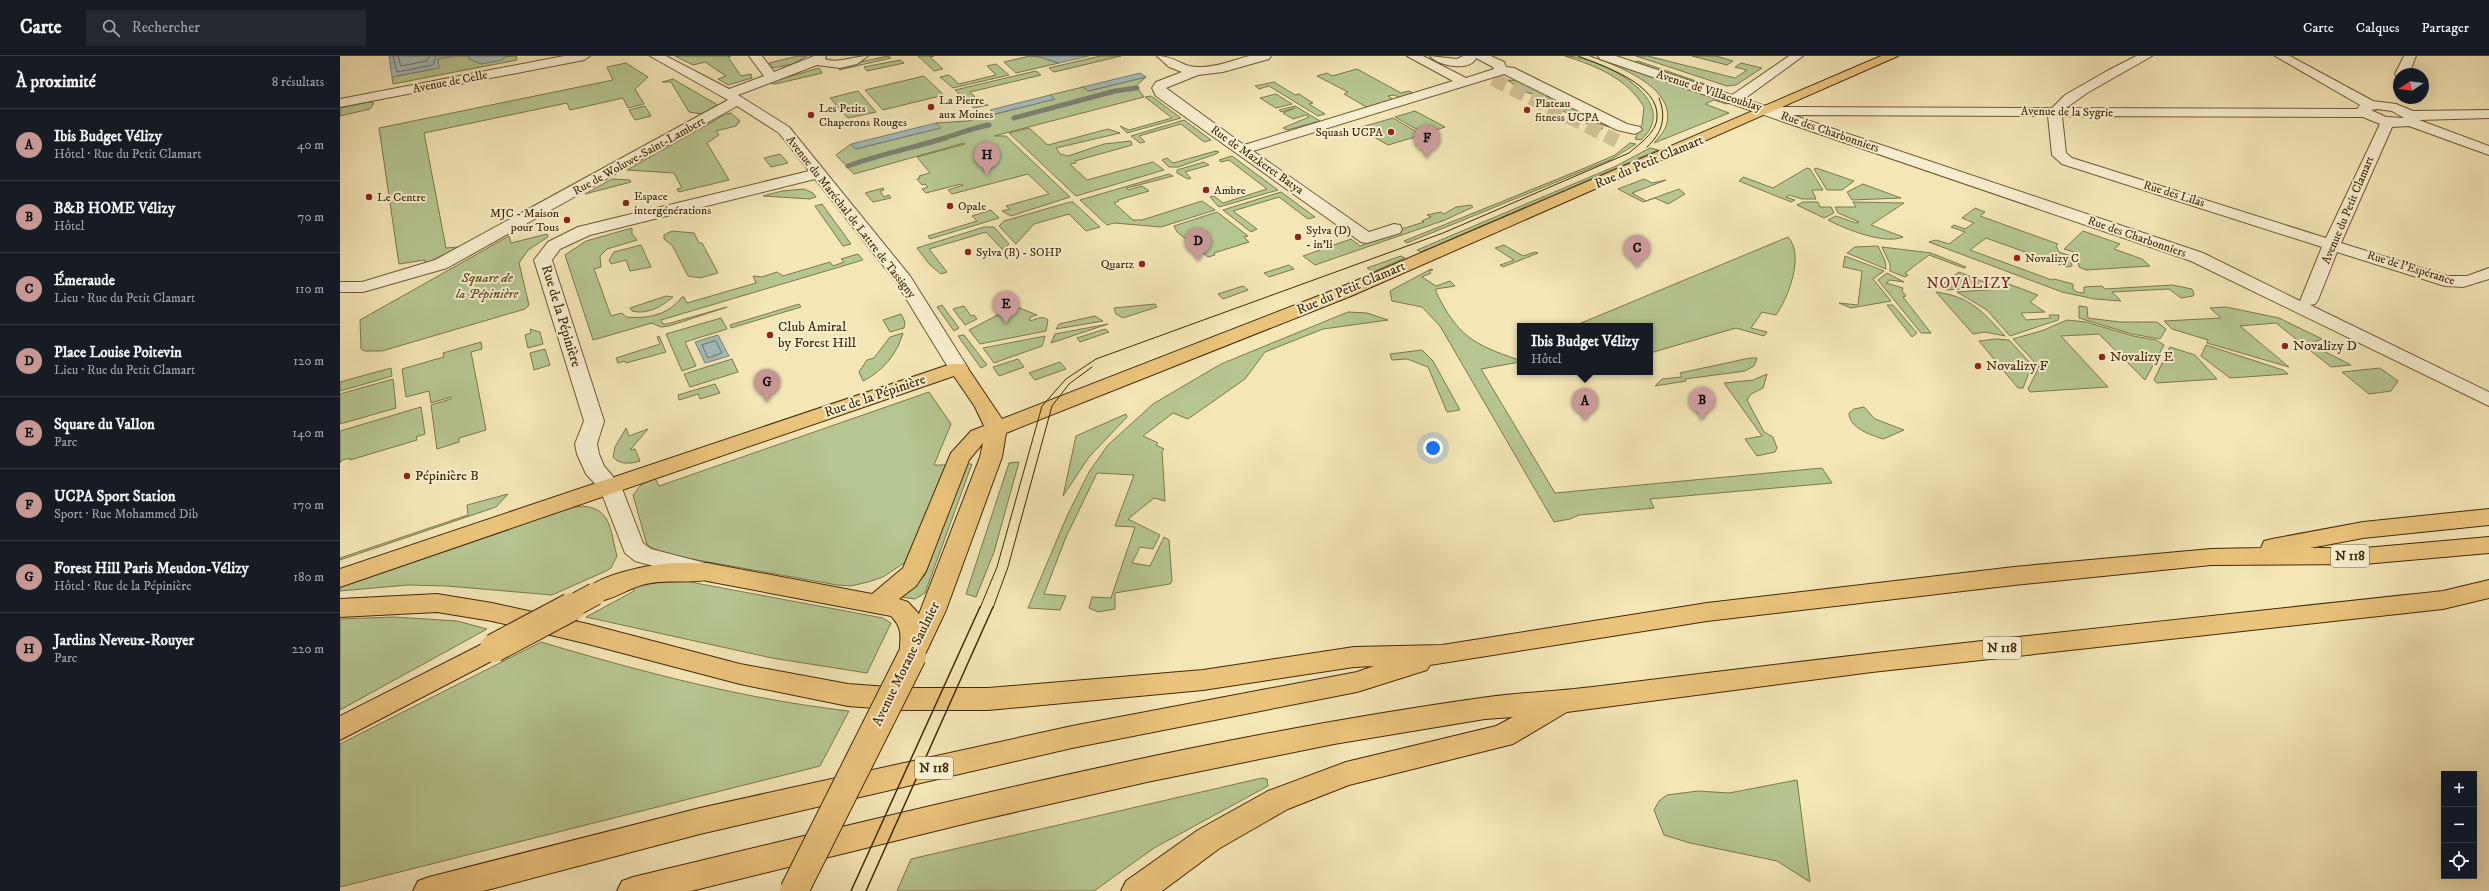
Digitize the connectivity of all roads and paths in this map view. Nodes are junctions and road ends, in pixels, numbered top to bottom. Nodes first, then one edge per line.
1 (584, 56) edge
2 (656, 56) edge
3 (755, 56) edge
4 (865, 56) edge
5 (1162, 56) edge
6 (1265, 56) edge
7 (1413, 56) edge
8 (1436, 56) edge
9 (1469, 56) edge
10 (1481, 56) edge
11 (1604, 56) edge
12 (1797, 56) edge
13 (1892, 56) edge
14 (2146, 56) edge
15 (2281, 56) edge
16 (2410, 56) edge
17 (819, 58) edge
18 (2405, 68) edge
19 (1196, 71) junction
20 (1494, 75) junction
21 (772, 78) junction
22 (1463, 84) junction
23 (733, 97) junction
24 (1733, 100) junction
25 (340, 103) edge
26 (2394, 104) edge
27 (2368, 109) junction
28 (1768, 111) junction
29 (2056, 112) junction
30 (2390, 114) junction
31 (2489, 114) edge
32 (2409, 118) junction
33 (1636, 130) dead end
34 (1242, 150) junction
35 (2489, 151) edge
36 (819, 173) junction
37 (1394, 229) dead end
38 (2332, 244) junction
39 (2489, 273) edge
40 (340, 287) edge
41 (2310, 300) dead end
42 (958, 368) junction
43 (2489, 400) edge
44 (995, 428) junction
45 (610, 486) junction
46 (2489, 517) edge
47 (2489, 545) edge
48 (2212, 557) junction
49 (707, 572) junction
50 (340, 578) edge
51 (2489, 589) edge
52 (2443, 600) junction
53 (876, 604) junction
54 (2489, 605) edge
55 (340, 608) edge
56 (1442, 655) junction
57 (912, 656) junction
58 (1562, 702) junction
59 (340, 729) edge
60 (429, 891) edge
61 (633, 891) edge
62 (794, 891) edge
63 (1137, 891) edge

1 - 25 street, Avenue de Celle
2 - 23 street, Avenue du Maréchal de Lattre de Tassigny
3 - 21 street
4 - 17 street
5 - 19 street
6 - 19 street
7 - 22 street
8 - 9 street
10 - 20 street
11 - 24 street, Avenue de Villacoublay
12 - 24 street
13 - 28 main road, Rue du Petit Clamart
14 - 29 street
15 - 27 street
16 - 18 street
17 - 21 street, Rue de Woluwe-Saint-Lambert
19 - 34 street, Rue de Mazkeret Batya
20 - 22 street
20 - 33 street
21 - 23 street, Rue de Woluwe-Saint-Lambert
22 - 34 street
23 - 36 street, Avenue du Maréchal de Lattre de Tassigny
23 - 40 street, Rue de Woluwe-Saint-Lambert
24 - 28 street, Avenue de Villacoublay
26 - 30 street, Avenue du Petit Clamart
27 - 29 street, Avenue de la Sygrie
27 - 30 street
28 - 29 street, Avenue de la Sygrie
28 - 43 street, Rue des Charbonniers
28 - 44 main road, Rue du Petit Clamart
29 - 38 street, Rue des Lilas
30 - 32 street
30 - 38 street, Avenue du Petit Clamart
31 - 32 street
32 - 35 street
34 - 37 street, Rue de Mazkeret Batya
36 - 42 street, Avenue du Maréchal de Lattre de Tassigny
36 - 45 street, Rue de la Pépinière
38 - 39 street, Rue de l'Espérance
38 - 41 street, Avenue du Petit Clamart
42 - 44 main road
42 - 45 main road, Rue de la Pépinière
44 - 53 main road, Rue du Petit Clamart
44 - 57 main road, Avenue Morane Saulnier
45 - 49 street
45 - 50 main road, Rue de la Pépinière
46 - 48 main road
47 - 48 main road, N 118
48 - 56 main road, N 118
49 - 53 main road
49 - 59 main road, bridge
51 - 52 main road, N 118
52 - 54 main road
52 - 58 main road, N 118
53 - 57 main road
55 - 56 main road
56 - 60 main road, N 118
57 - 62 main road, Avenue Morane Saulnier, bridge
58 - 61 main road, N 118
58 - 63 main road

